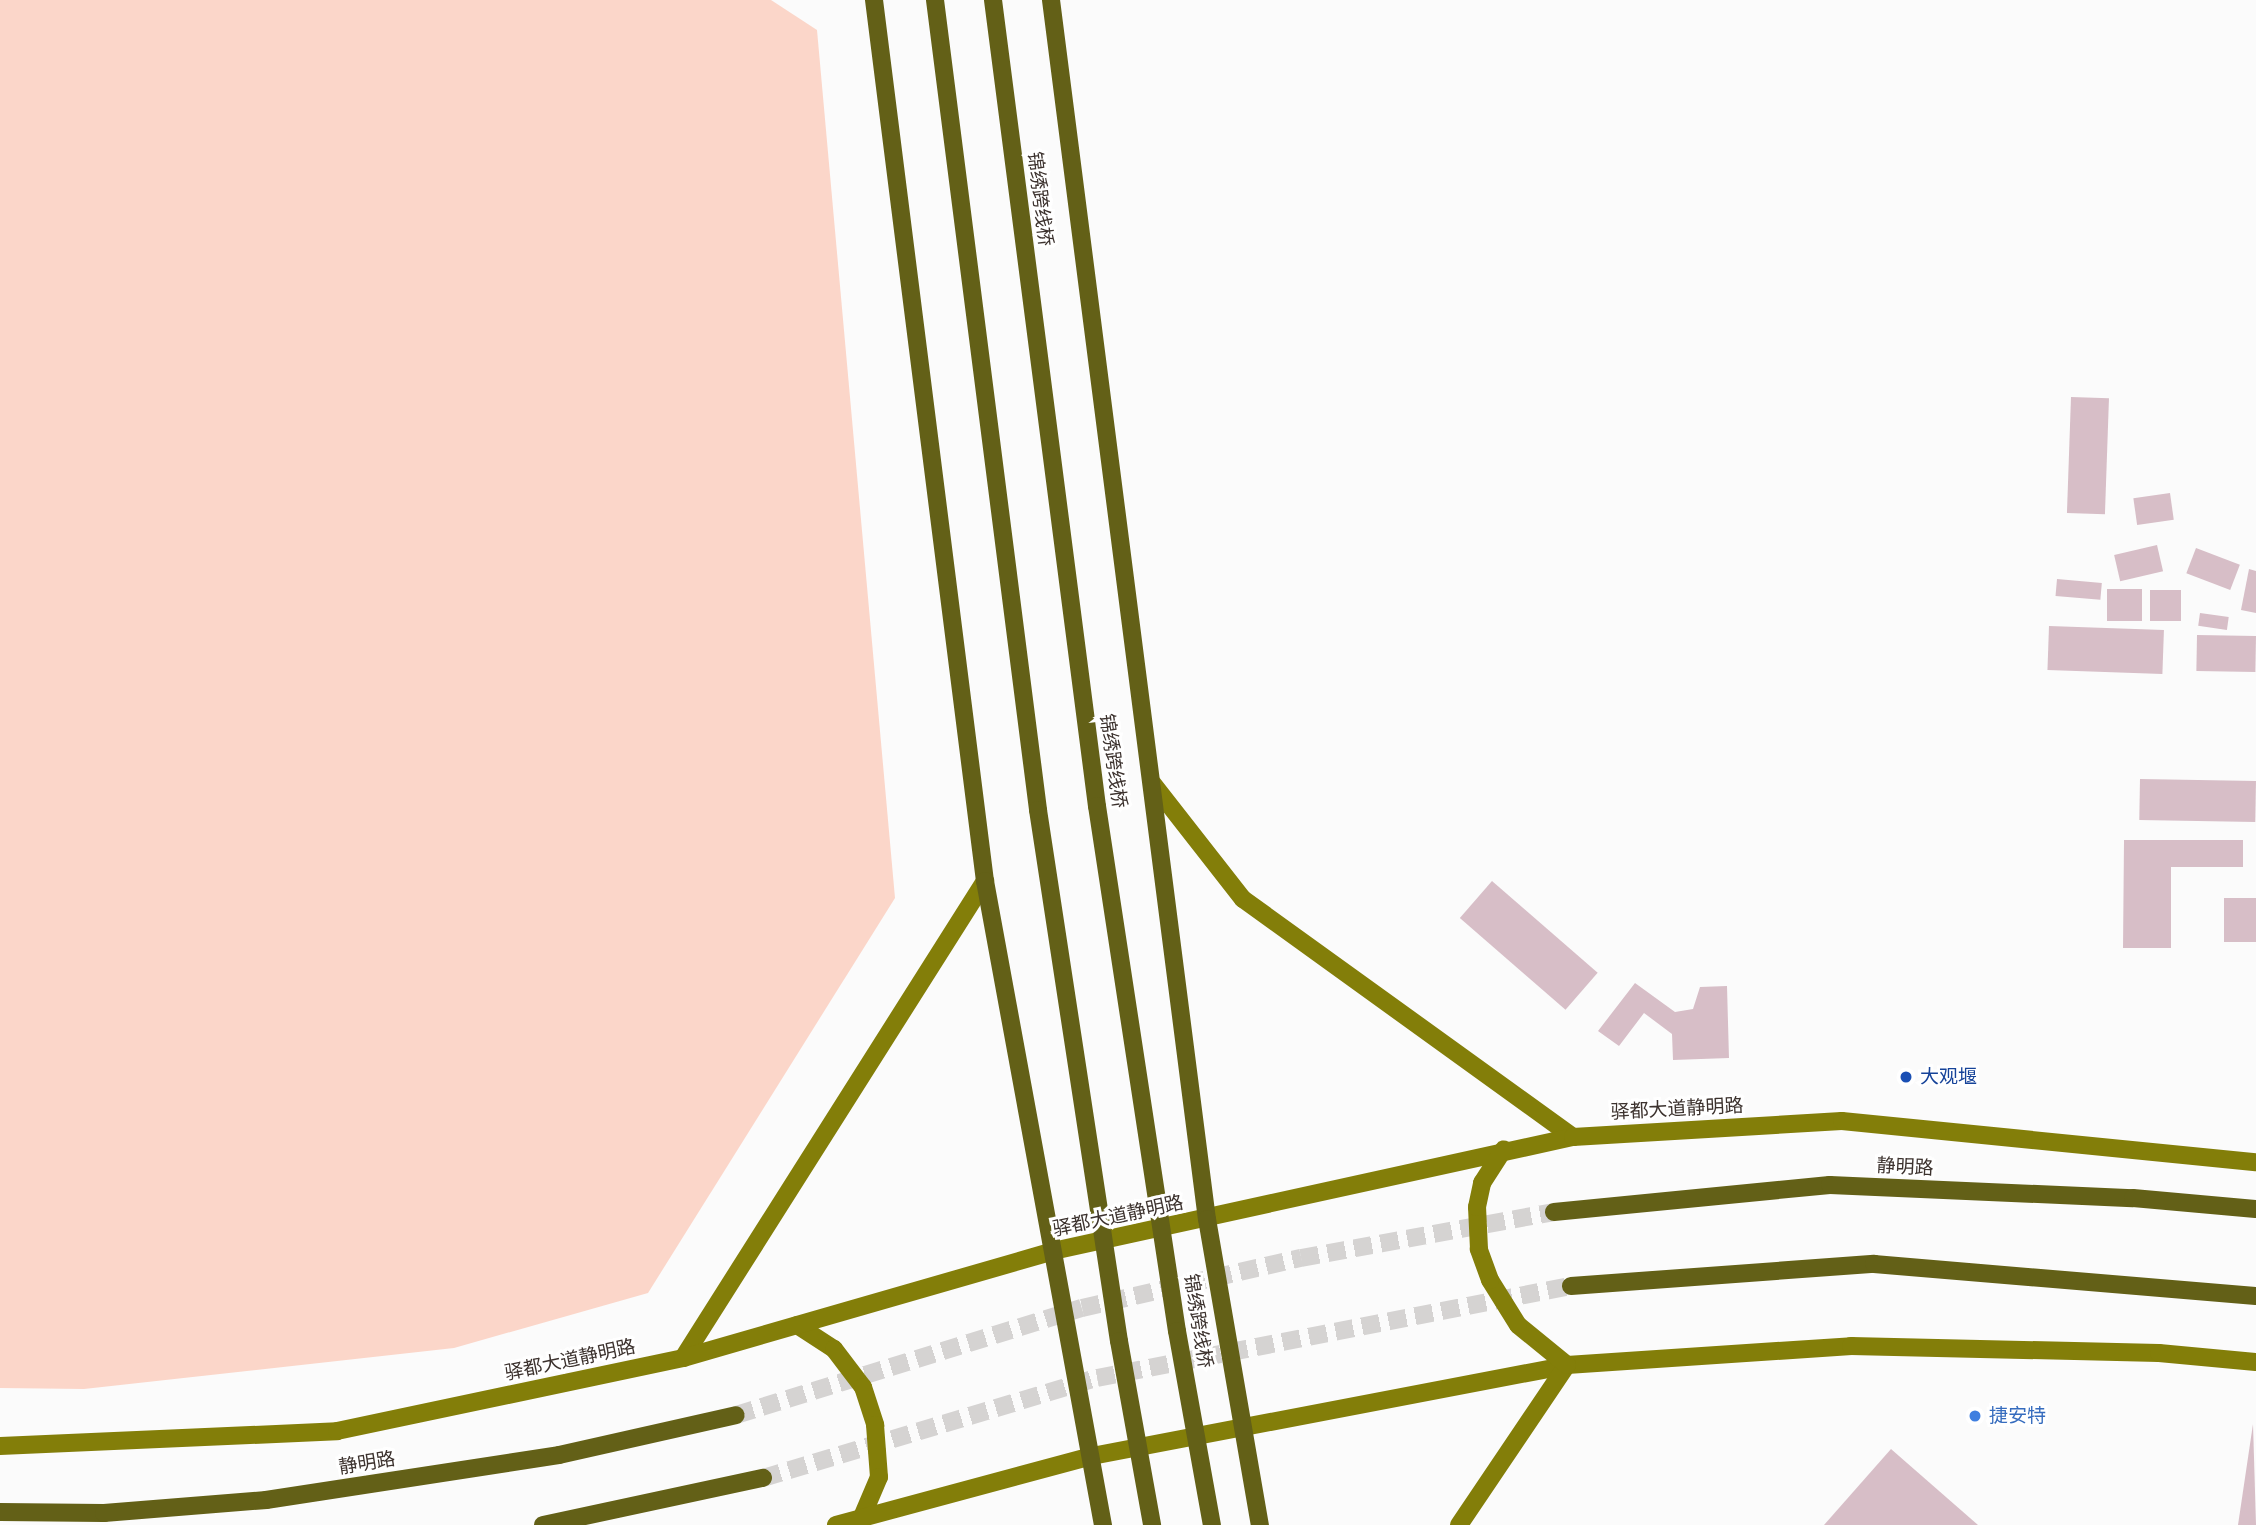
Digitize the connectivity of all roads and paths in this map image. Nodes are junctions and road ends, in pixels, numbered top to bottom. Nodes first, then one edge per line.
1 (874, 0) edge
2 (935, 0) edge
3 (993, 0) edge
4 (1051, 0) edge
5 (1153, 784) junction
6 (985, 881) junction
7 (1573, 1136) junction
8 (1504, 1149) junction
9 (2256, 1163) edge
10 (2256, 1209) edge
11 (1554, 1212) tunnel mouth
12 (1207, 1219) junction
13 (1053, 1251) junction
14 (1571, 1286) tunnel mouth
15 (2256, 1296) edge
16 (797, 1325) junction
17 (683, 1358) junction
18 (2256, 1362) edge
19 (1567, 1365) junction
20 (736, 1415) tunnel mouth
21 (1241, 1425) junction
22 (0, 1446) edge
23 (1091, 1455) junction
24 (763, 1478) tunnel mouth
25 (0, 1512) edge
26 (862, 1517) junction
27 (543, 1525) edge
28 (836, 1525) edge
29 (1103, 1525) edge
30 (1152, 1525) edge
31 (1212, 1525) edge
32 (1261, 1525) edge
33 (1460, 1525) edge

1 - 6 main road
2 - 30 main road, bridge
3 - 31 main road, 锦绣跨线桥, bridge
4 - 5 main road
5 - 7 street
5 - 12 main road
6 - 13 main road
6 - 17 street
7 - 8 street, 驿都大道静明路
7 - 9 street, 驿都大道静明路
8 - 12 street, 驿都大道静明路
8 - 19 street
10 - 11 main road, 静明路
12 - 13 street, 驿都大道静明路
12 - 21 main road
13 - 16 street, 驿都大道静明路
13 - 23 main road
14 - 15 main road
16 - 17 street, 驿都大道静明路
16 - 26 street
17 - 22 street, 驿都大道静明路
18 - 19 street
19 - 21 street
19 - 33 street
20 - 25 main road, 静明路
21 - 23 street
21 - 32 main road
23 - 26 street
23 - 29 main road
24 - 27 main road
26 - 28 street

